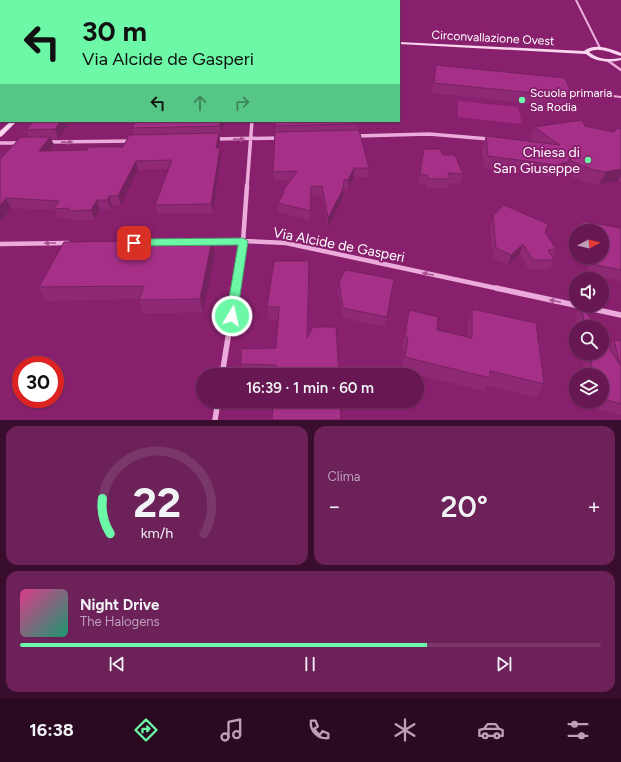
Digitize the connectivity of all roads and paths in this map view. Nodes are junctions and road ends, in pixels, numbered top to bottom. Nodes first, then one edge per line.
1 (576, 0) edge
2 (400, 43) edge
3 (600, 49) junction
4 (587, 53) junction
5 (621, 54) edge
6 (621, 59) edge
7 (607, 60) junction
8 (621, 70) edge
9 (576, 92) dead end
10 (621, 97) edge
11 (13, 122) edge
12 (252, 122) edge
13 (0, 135) edge
14 (349, 136) edge
15 (286, 138) edge
16 (251, 139) junction
17 (493, 139) edge
18 (210, 140) edge
19 (138, 141) edge
20 (43, 142) edge
21 (0, 143) edge
22 (28, 143) edge
23 (243, 241) junction
24 (200, 242) edge
25 (77, 243) edge
26 (0, 244) edge
27 (621, 315) edge
28 (223, 368) edge
29 (217, 408) edge
30 (215, 420) edge

1 - 3 street
2 - 4 street, Circonvallazione Ovest
3 - 4 street
3 - 5 street
4 - 7 street
6 - 7 street
7 - 8 street
9 - 10 lane
11 - 13 street
12 - 16 street
14 - 17 street
15 - 16 street
18 -> 16 street
16 - 23 street
20 -> 19 street
21 - 22 street
23 - 24 street, Via Alcide de Gasperi
27 -> 23 street, Via Alcide de Gasperi
23 - 28 street
25 -> 26 street
29 - 30 street

